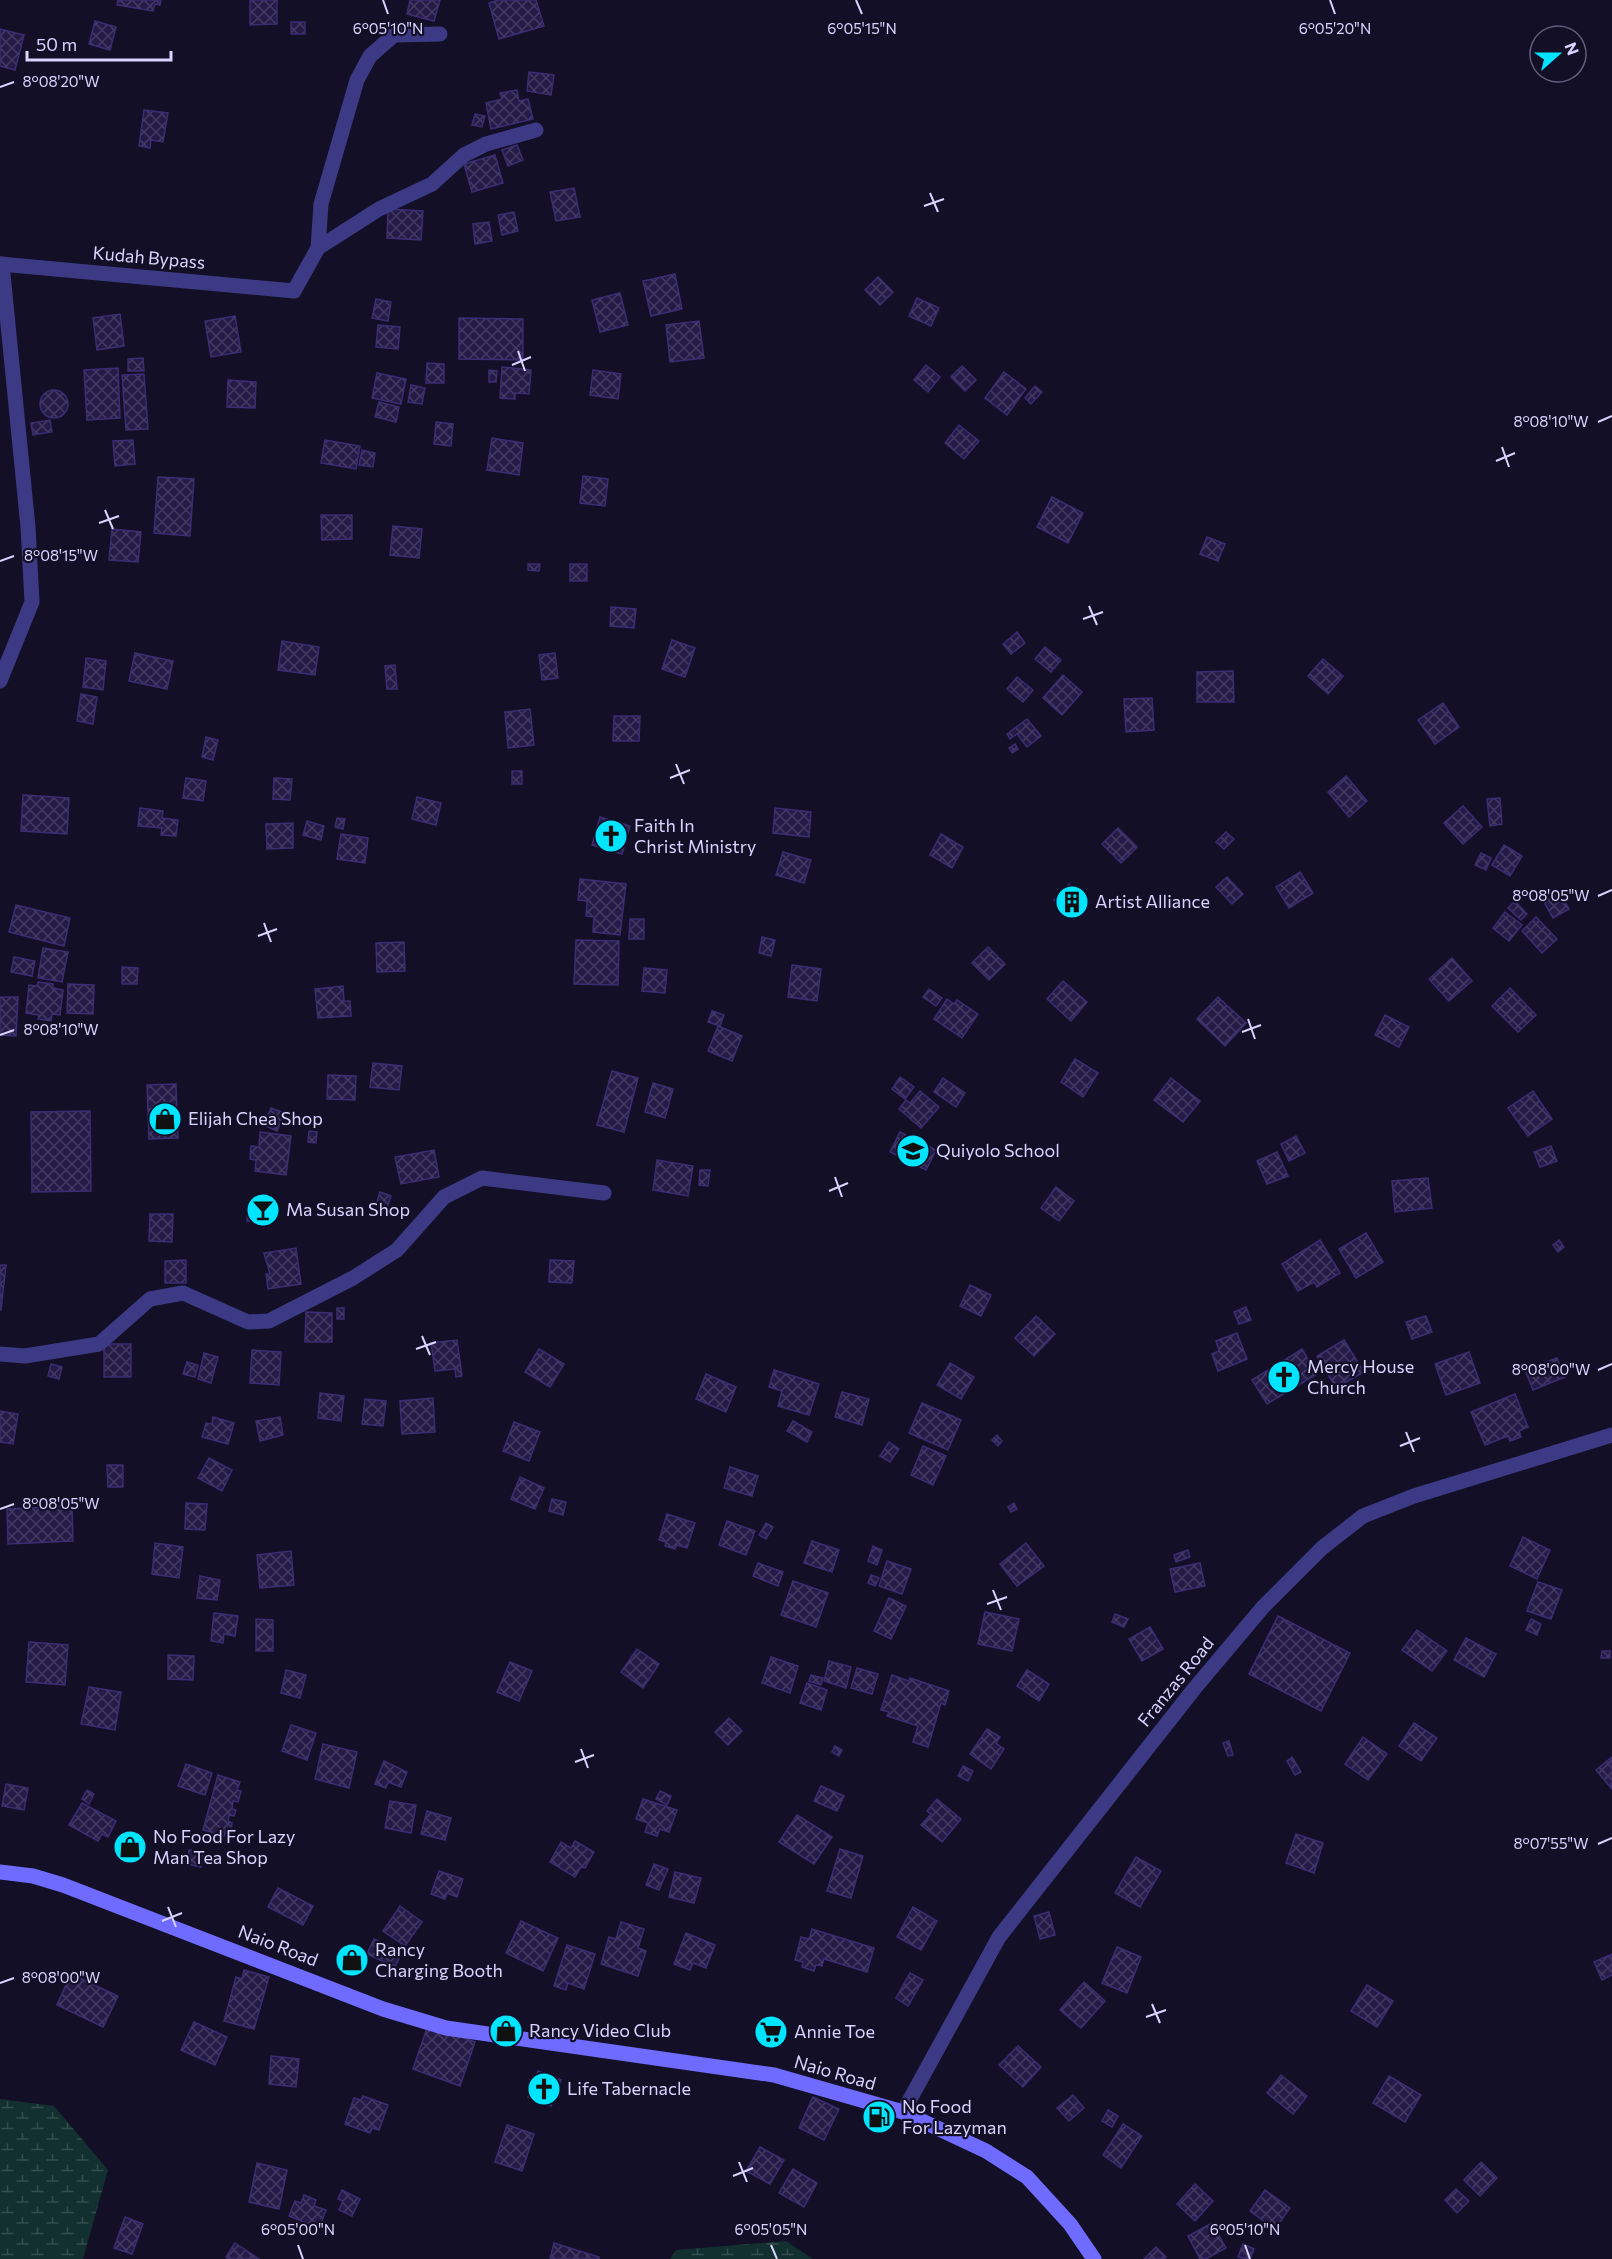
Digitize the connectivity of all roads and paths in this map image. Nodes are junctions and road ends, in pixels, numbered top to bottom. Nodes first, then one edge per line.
1 (440, 34) dead end
2 (536, 130) dead end
3 (318, 248) junction
4 (1, 264) edge
5 (0, 681) edge
6 (604, 1192) dead end
7 (0, 1354) edge
8 (1612, 1435) edge
9 (0, 1872) edge
10 (903, 2112) junction
11 (1094, 2259) edge

1 - 3 street
2 - 3 street
3 - 4 street, Kudah Bypass
4 - 5 street
6 - 7 street
8 - 10 street, Franzas Road
9 - 10 street, Naio Road
10 - 11 street, Naio Road

